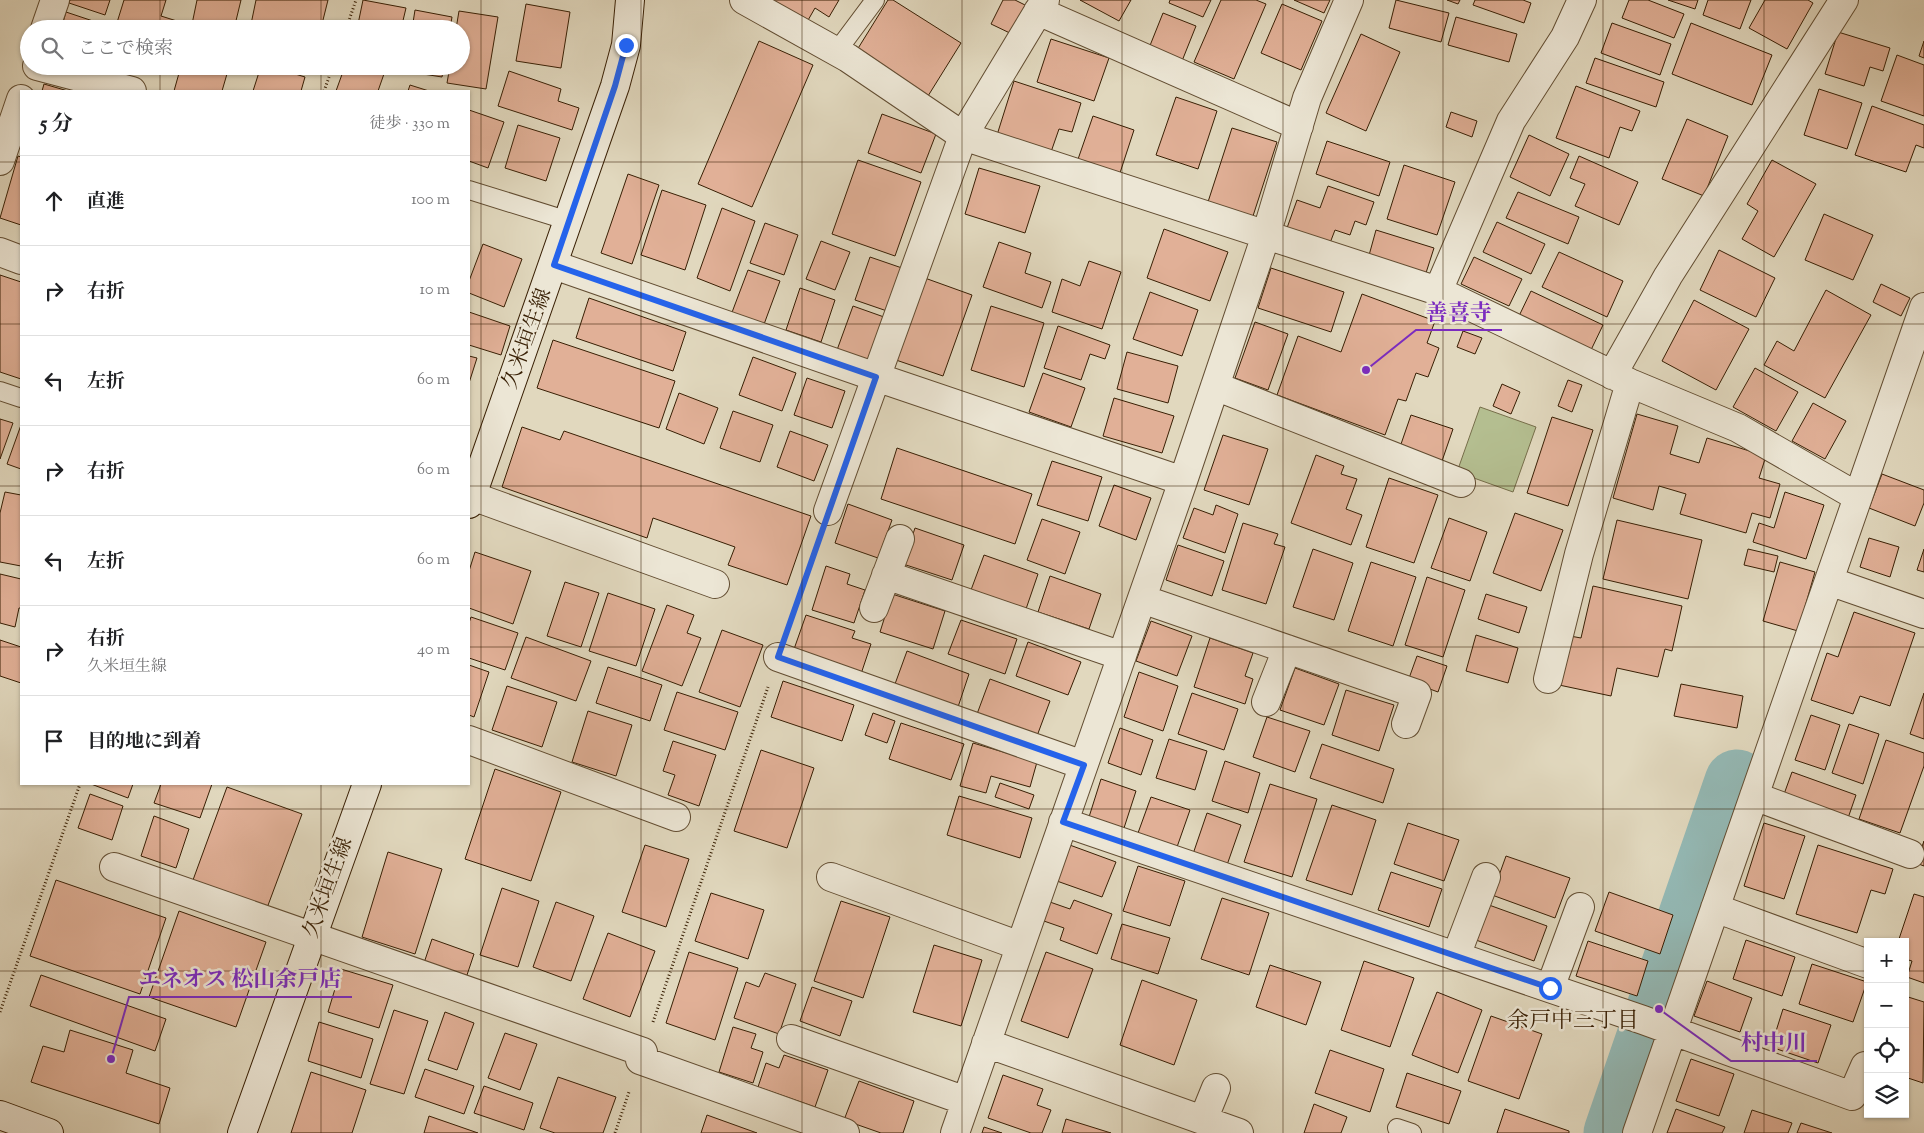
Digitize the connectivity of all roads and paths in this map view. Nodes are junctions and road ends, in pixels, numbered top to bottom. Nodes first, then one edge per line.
1 (55, 0) edge
2 (356, 0) edge
3 (630, 0) edge
4 (744, 0) edge
5 (875, 0) edge
6 (1350, 0) edge
7 (1582, 0) edge
8 (1844, 0) edge
9 (1041, 5) edge
10 (48, 20) edge
11 (349, 20) edge
12 (836, 52) junction
13 (29, 75) edge
14 (71, 75) edge
15 (330, 75) edge
16 (24, 90) edge
17 (128, 90) edge
18 (324, 90) edge
19 (20, 102) edge
20 (1299, 126) junction
21 (963, 136) junction
22 (0, 161) edge
23 (470, 190) edge
24 (568, 221) junction
25 (1266, 235) junction
26 (0, 252) edge
27 (20, 260) edge
28 (554, 265) junction
29 (1438, 291) junction
30 (1924, 307) edge
31 (876, 377) junction
32 (1621, 379) junction
33 (1215, 386) junction
34 (0, 391) edge
35 (20, 398) edge
36 (1183, 481) junction
37 (1462, 484) dead end
38 (1858, 497) junction
39 (470, 500) edge
40 (828, 512) joint
41 (900, 539) dead end
42 (886, 575) junction
43 (1829, 581) junction
44 (715, 584) dead end
45 (1142, 599) junction
46 (874, 608) dead end
47 (1924, 614) edge
48 (1287, 649) junction
49 (1122, 656) junction
50 (778, 657) junction
51 (1548, 679) dead end
52 (1266, 702) dead end
53 (1406, 724) dead end
54 (470, 740) edge
55 (1084, 765) junction
56 (80, 785) edge
57 (367, 785) edge
58 (1754, 796) junction
59 (676, 817) dead end
60 (1063, 822) junction
61 (1910, 854) dead end
62 (114, 867) dead end
63 (831, 877) dead end
64 (1486, 877) dead end
65 (1580, 907) dead end
66 (1715, 908) junction
67 (311, 937) junction
68 (1020, 946) junction
69 (1456, 956) junction
70 (1864, 963) edge
71 (1550, 988) junction
72 (0, 1012) edge
73 (1660, 1026) junction
74 (792, 1039) dead end
75 (986, 1043) junction
76 (642, 1056) junction
77 (1864, 1068) edge
78 (1216, 1088) dead end
79 (966, 1101) junction
80 (0, 1115) edge
81 (1203, 1120) junction
82 (50, 1133) edge
83 (242, 1133) edge
84 (615, 1133) edge
85 (845, 1133) edge
86 (955, 1133) edge
87 (1239, 1133) edge
88 (1637, 1133) edge

1 - 10 street
2 - 11 path
3 - 24 street, 久米垣生線
4 - 12 street
5 - 12 lane
6 - 20 street
7 - 29 street
8 - 32 street
9 - 20 street
9 - 21 street
12 - 21 street
13 - 16 street
14 - 17 street
15 - 18 path
19 - 22 street
20 - 25 street
21 - 25 street
21 - 31 street
23 - 24 lane
24 - 28 street, 久米垣生線
25 - 29 street
25 - 33 street
26 - 27 street
28 - 31 street
28 - 39 street, 久米垣生線
29 - 32 street
30 - 38 street
31 - 36 street
31 - 40 street
32 - 38 street
32 - 51 street
33 - 36 street
33 - 37 street
34 - 35 lane
36 - 45 street
38 - 43 street
39 - 44 street
40 - 50 path
41 - 42 street
42 - 46 street
42 - 49 street
43 - 47 street
43 - 58 street
45 - 48 street
45 - 49 street
48 - 52 street
48 - 53 street
49 - 55 street
50 - 55 street
50 - 76 path
54 - 59 street
55 - 60 street
56 - 72 path
57 - 67 street, 久米垣生線
58 - 61 street
58 - 66 street
60 - 68 street
60 - 69 street
62 - 67 street
63 - 68 street
64 - 69 street
65 - 71 street
66 - 70 street
66 - 73 street
67 - 76 street
67 - 83 street, 久米垣生線
68 - 75 street
69 - 71 street
71 - 73 street
73 - 77 street
73 - 88 street
74 - 79 street
75 - 79 street
75 - 81 street
76 - 84 path
76 - 85 street
78 - 81 street
79 - 86 street
80 - 82 street
81 - 87 street

